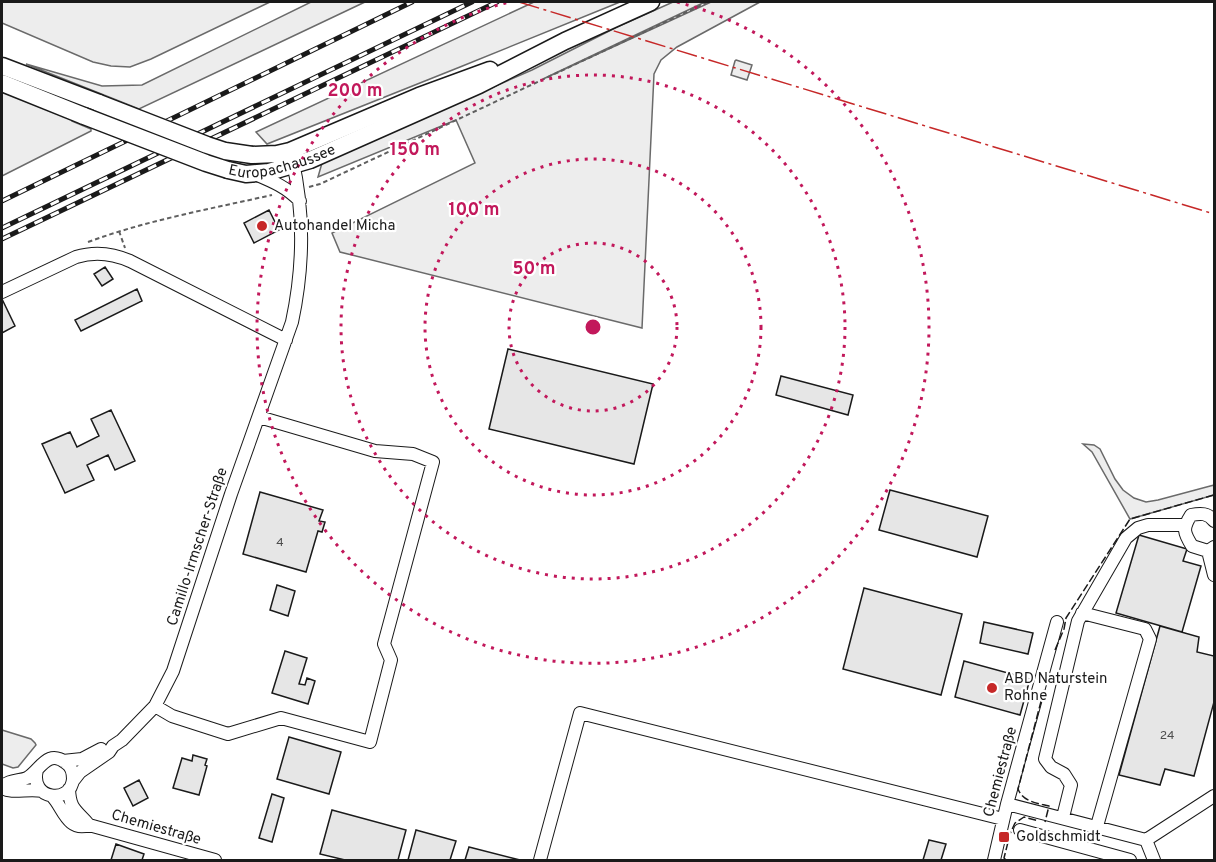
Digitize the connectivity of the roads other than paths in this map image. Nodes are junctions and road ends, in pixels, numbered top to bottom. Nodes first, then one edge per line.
1 (651, 2) edge
2 (2, 66) edge
3 (2, 83) edge
4 (292, 158) junction
5 (254, 174) junction
6 (296, 194) junction
7 (2, 292) edge
8 (286, 340) junction
9 (259, 417) junction
10 (1215, 521) edge
11 (1185, 525) junction
12 (1211, 549) edge
13 (1215, 576) edge
14 (1082, 613) junction
15 (1056, 622) dead end
16 (155, 706) junction
17 (112, 746) junction
18 (63, 761) junction
19 (37, 770) junction
20 (71, 785) junction
21 (2, 787) edge
22 (47, 794) junction
23 (1215, 796) edge
24 (1007, 804) junction
25 (1063, 817) junction
26 (1003, 819) junction
27 (88, 825) junction
28 (1097, 826) junction
29 (1020, 830) dead end
30 (1146, 840) junction
31 (215, 861) edge
32 (540, 861) edge
33 (994, 861) edge
34 (1130, 861) edge
35 (1154, 861) edge

1 - 4 main road, Europachaussee
2 - 4 main road, Europachaussee, bridge
3 - 5 main road, Europachaussee, bridge
4 - 5 main road, Europachaussee
4 - 6 street, Camillo-Irmscher-Straße
5 - 6 street
6 - 8 street, Camillo-Irmscher-Straße
7 - 8 street
8 - 9 street, Camillo-Irmscher-Straße
9 - 16 street, Camillo-Irmscher-Straße
9 - 16 street
10 - 11 street
11 - 12 street
11 - 14 street
12 - 13 street
14 - 25 street
14 - 28 street
15 - 24 street, Chemiestraße
16 - 17 street, Camillo-Irmscher-Straße
17 - 18 street, Camillo-Irmscher-Straße
17 - 20 street, Camillo-Irmscher-Straße
18 - 19 street
18 - 20 street
19 - 21 street
19 - 22 street
20 - 22 street
20 - 27 street, Chemiestraße
21 - 22 street
22 - 27 street, Chemiestraße
23 - 30 street
24 - 25 street
24 - 26 street, Chemiestraße
25 - 28 street
26 - 32 street
26 - 33 street, Chemiestraße
27 - 31 street, Chemiestraße
28 - 30 street
29 - 34 street
30 - 35 street

